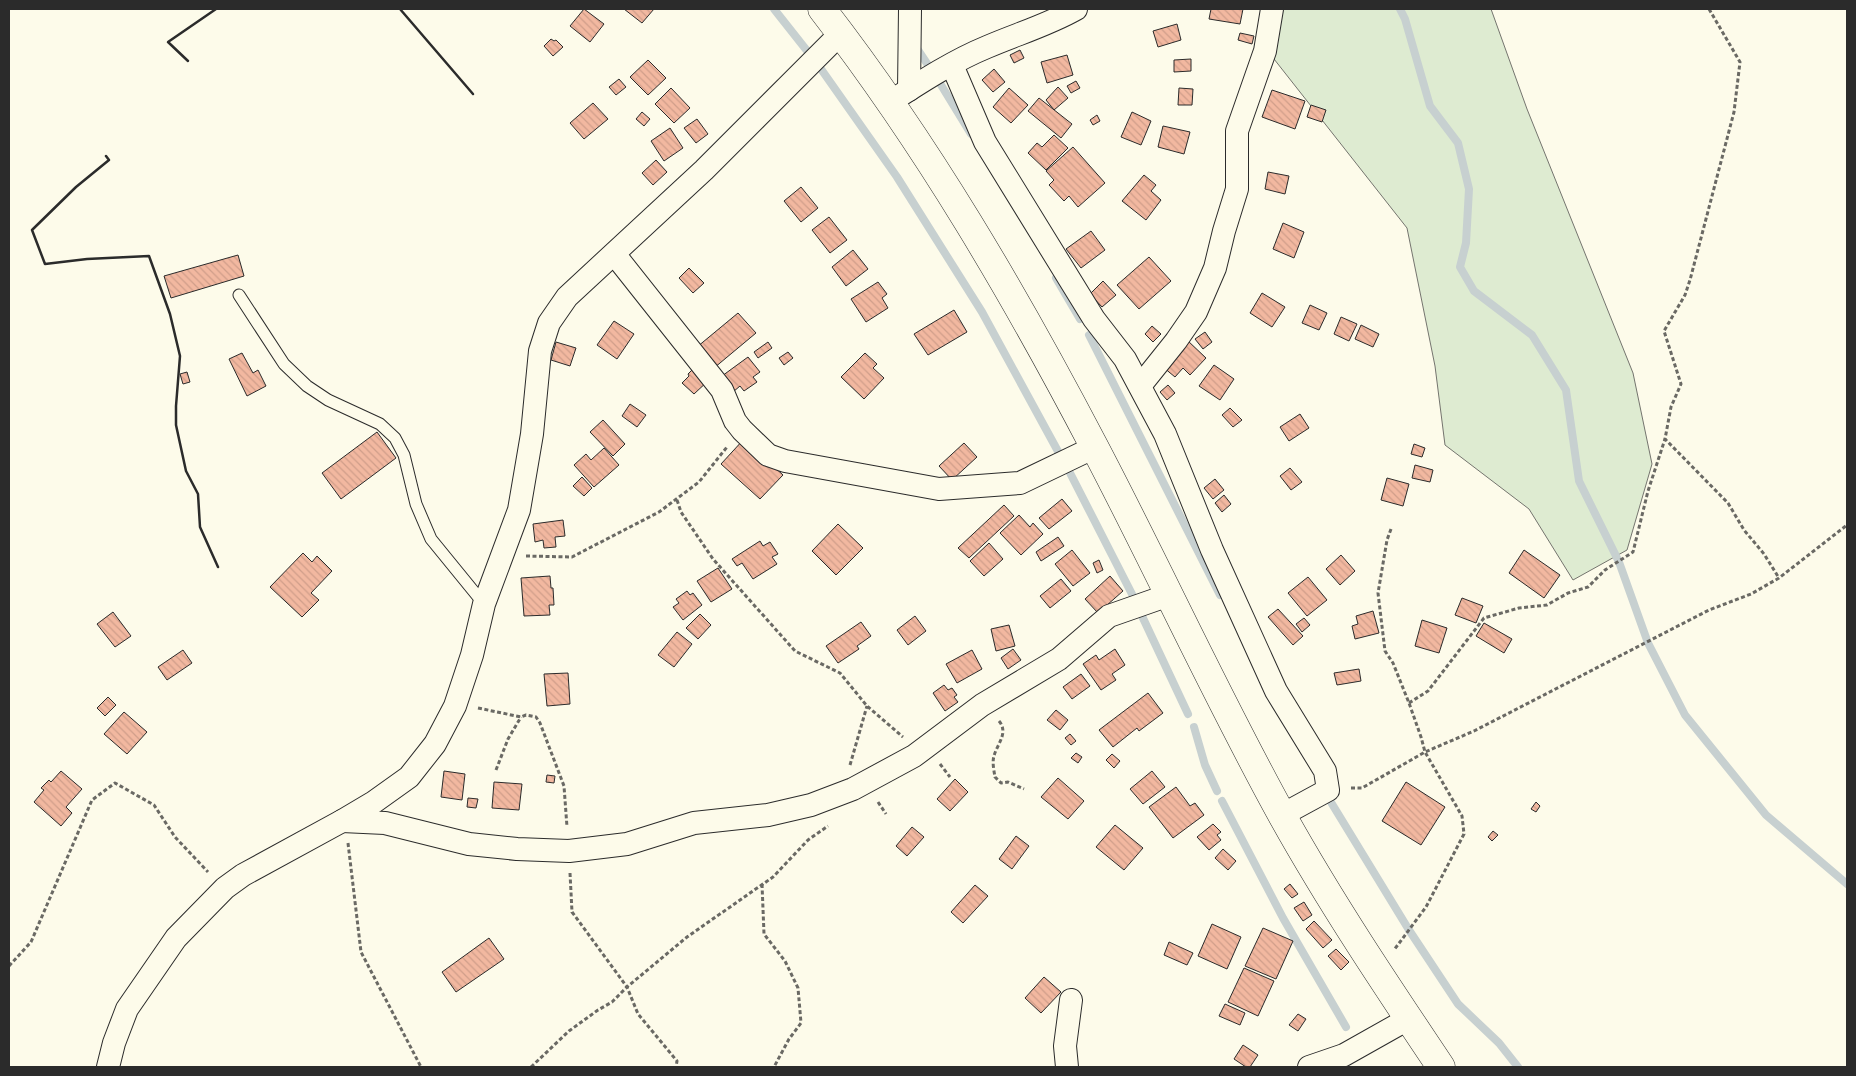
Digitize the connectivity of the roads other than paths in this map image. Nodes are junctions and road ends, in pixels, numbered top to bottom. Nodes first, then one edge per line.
1 (822, 9) edge
2 (910, 9) edge
3 (1076, 9) edge
4 (1272, 9) edge
5 (841, 33) junction
6 (952, 64) junction
7 (899, 96) junction
8 (614, 255) junction
9 (239, 295) dead end
10 (1140, 386) junction
11 (1095, 447) junction
12 (1169, 595) junction
13 (484, 604) junction
14 (1282, 815) junction
15 (342, 822) junction
16 (1071, 1000) dead end
17 (1408, 1019) junction
18 (108, 1067) edge
19 (1067, 1067) edge
20 (1309, 1067) edge
21 (1440, 1067) edge

1 - 5 main road
2 - 7 street
3 - 6 street
4 - 10 street
5 - 7 main road
5 - 8 street
6 - 7 street
6 - 10 street
7 - 11 main road
8 - 11 street
8 - 13 street
9 - 13 lane
10 - 14 street
11 - 12 main road
12 - 14 main road
12 - 15 street
13 - 15 street
14 - 17 main road
15 - 18 street
16 - 19 street
17 - 20 street
17 - 21 main road

